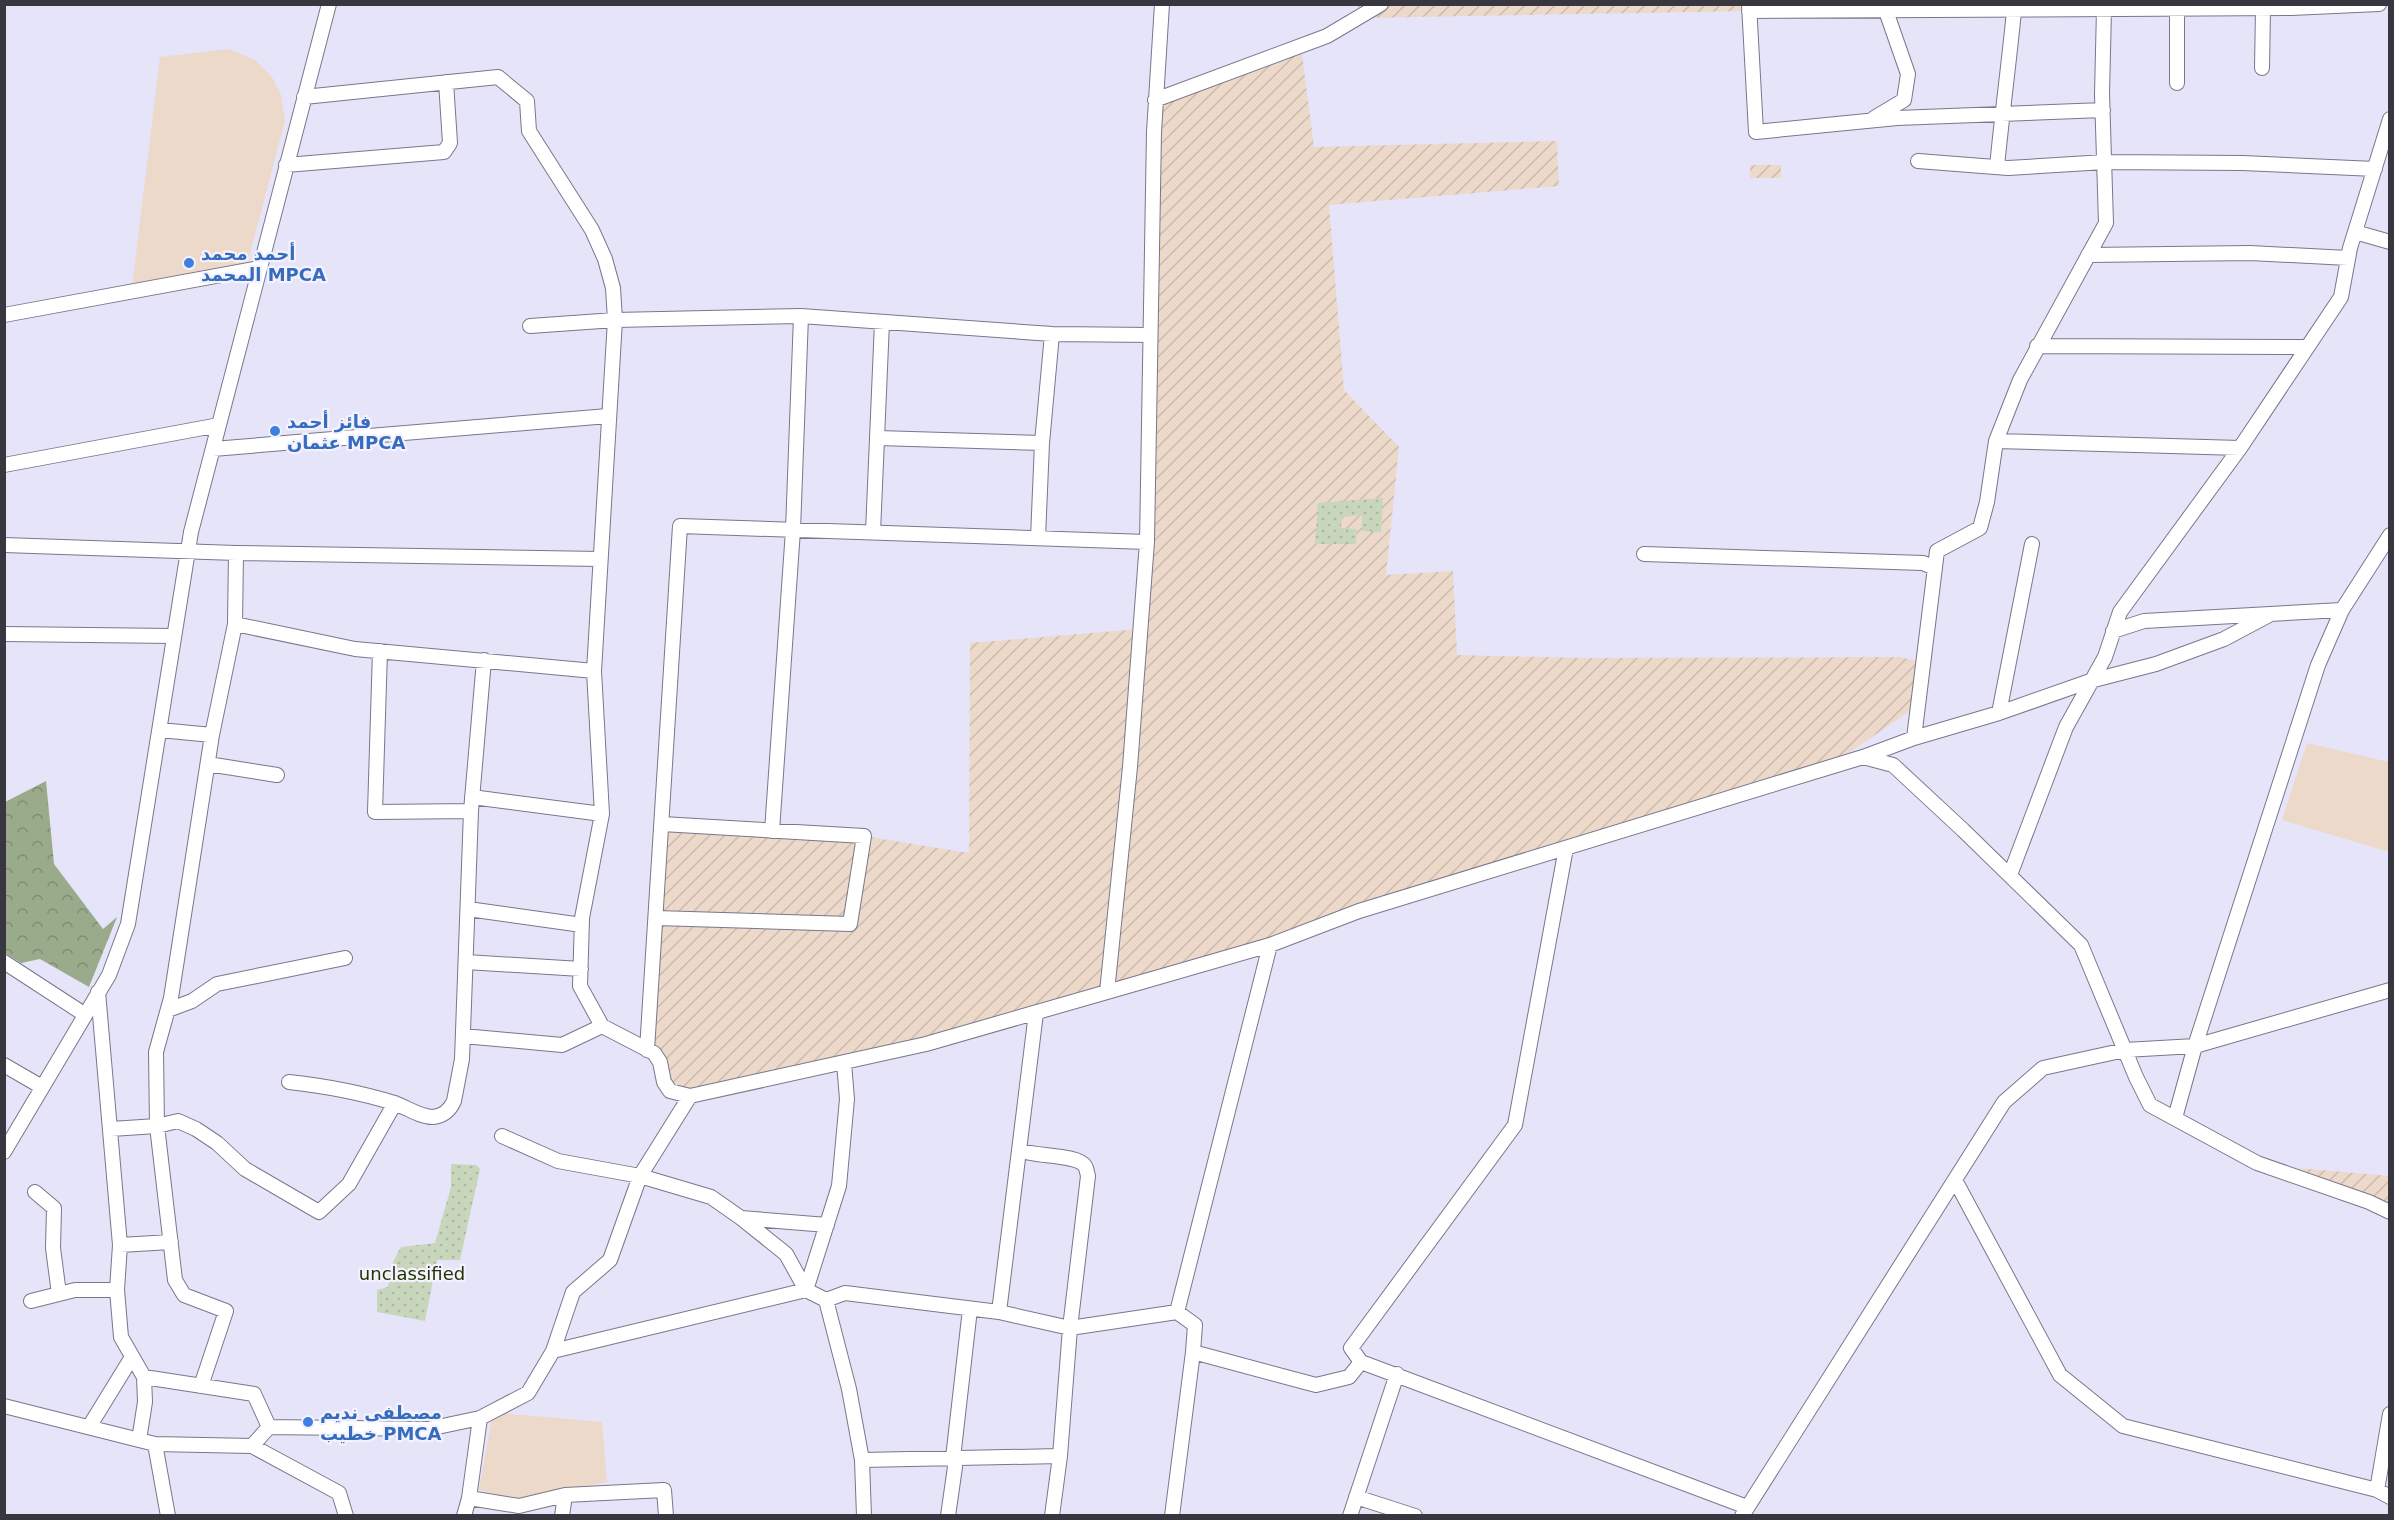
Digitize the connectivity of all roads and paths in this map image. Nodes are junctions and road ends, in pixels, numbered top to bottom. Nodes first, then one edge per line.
1 (328, 4) edge
2 (1162, 4) edge
3 (1381, 4) edge
4 (2379, 4) edge
5 (2291, 6) edge
6 (2087, 7) edge
7 (2174, 7) edge
8 (1749, 8) edge
9 (2263, 8) junction
10 (2104, 9) junction
11 (1886, 11) junction
12 (2014, 11) junction
13 (2262, 68) dead end
14 (446, 82) junction
15 (2177, 83) dead end
16 (303, 97) junction
17 (1155, 100) junction
18 (2103, 110) junction
19 (2002, 114) junction
20 (2390, 119) edge
21 (1870, 121) junction
22 (1918, 161) dead end
23 (2105, 162) junction
24 (286, 165) junction
25 (1997, 166) junction
26 (2375, 169) junction
27 (2355, 232) junction
28 (2390, 242) edge
29 (2088, 255) junction
30 (2348, 258) junction
31 (259, 268) junction
32 (4, 315) edge
33 (801, 316) junction
34 (615, 320) junction
35 (882, 322) junction
36 (530, 327) dead end
37 (1052, 334) junction
38 (1150, 335) junction
39 (2037, 346) junction
40 (2307, 347) junction
41 (608, 416) junction
42 (219, 426) junction
43 (878, 438) junction
44 (1996, 441) junction
45 (1042, 443) junction
46 (2240, 448) junction
47 (213, 449) junction
48 (4, 465) edge
49 (793, 530) junction
50 (873, 532) junction
51 (1038, 538) junction
52 (2389, 538) edge
53 (1147, 542) junction
54 (2032, 544) dead end
55 (4, 545) edge
56 (187, 550) junction
57 (236, 554) junction
58 (1644, 554) dead end
59 (600, 559) junction
60 (1935, 568) junction
61 (2342, 610) junction
62 (2271, 614) junction
63 (235, 624) junction
64 (2114, 630) junction
65 (4, 634) edge
66 (173, 636) junction
67 (380, 651) junction
68 (484, 660) junction
69 (594, 670) junction
70 (2090, 681) junction
71 (1999, 713) junction
72 (160, 730) junction
73 (212, 735) junction
74 (1914, 738) junction
75 (1863, 757) junction
76 (208, 764) junction
77 (277, 775) dead end
78 (472, 804) junction
79 (602, 814) junction
80 (662, 824) junction
81 (772, 831) junction
82 (1566, 848) junction
83 (2010, 875) junction
84 (468, 909) junction
85 (656, 918) junction
86 (582, 925) junction
87 (1270, 945) junction
88 (345, 958) dead end
89 (466, 962) junction
90 (4, 963) edge
91 (581, 969) junction
92 (2390, 990) edge
93 (98, 992) junction
94 (1107, 993) junction
95 (168, 1010) junction
96 (1035, 1013) junction
97 (84, 1014) junction
98 (602, 1026) junction
99 (463, 1036) junction
100 (2195, 1046) junction
101 (647, 1050) junction
102 (2125, 1050) junction
103 (844, 1063) junction
104 (4, 1065) edge
105 (289, 1082) dead end
106 (42, 1087) junction
107 (690, 1096) junction
108 (395, 1103) junction
109 (2175, 1118) junction
110 (157, 1126) junction
111 (111, 1129) junction
112 (502, 1136) dead end
113 (1019, 1150) junction
114 (4, 1152) edge
115 (640, 1176) junction
116 (1955, 1180) junction
117 (34, 1192) dead end
118 (2390, 1212) edge
119 (741, 1218) junction
120 (827, 1225) junction
121 (171, 1242) junction
122 (120, 1245) junction
123 (117, 1290) junction
124 (806, 1290) junction
125 (59, 1294) junction
126 (826, 1300) junction
127 (31, 1301) dead end
128 (970, 1309) junction
129 (999, 1312) junction
130 (1177, 1312) junction
131 (1070, 1328) junction
132 (553, 1351) junction
133 (1193, 1352) junction
134 (132, 1357) junction
135 (1361, 1362) junction
136 (1397, 1374) junction
137 (144, 1377) junction
138 (201, 1386) junction
139 (4, 1406) edge
140 (2390, 1414) edge
141 (480, 1418) junction
142 (89, 1427) junction
143 (269, 1427) junction
144 (139, 1440) junction
145 (156, 1444) junction
146 (252, 1446) junction
147 (1060, 1456) junction
148 (953, 1458) junction
149 (862, 1460) junction
150 (2384, 1493) edge
151 (565, 1495) junction
152 (1356, 1497) junction
153 (469, 1498) junction
154 (1744, 1511) edge
155 (168, 1515) edge
156 (346, 1515) edge
157 (464, 1515) edge
158 (562, 1515) edge
159 (666, 1515) edge
160 (864, 1515) edge
161 (948, 1515) edge
162 (1052, 1515) edge
163 (1172, 1515) edge
164 (1350, 1515) edge
165 (1415, 1515) edge

1 - 16 street
2 - 17 street
3 - 17 street
4 - 5 street
5 - 9 street
6 - 10 street
6 - 12 street
7 - 9 street
7 - 10 street
7 - 15 street
8 - 11 street
8 - 21 street
9 - 13 street
10 - 18 street
11 - 12 street
11 - 21 street
12 - 19 street
14 - 16 street
14 - 24 street
14 - 34 street
16 - 24 street
17 - 38 street
18 - 19 street
18 - 23 street
19 - 21 street
19 - 25 street
20 - 26 street
22 - 25 street
23 - 25 street
23 - 26 street
23 - 29 street
24 - 31 street
26 - 27 street
27 - 28 street
27 - 30 street
29 - 30 street
29 - 39 street
30 - 40 street
31 - 32 street
31 - 42 street
33 - 34 street
33 - 35 street
33 - 49 street
34 - 36 street
34 - 41 street
35 - 37 street
35 - 43 street
37 - 38 street
37 - 45 street
38 - 53 street
39 - 40 street
39 - 44 street
40 - 46 street
41 - 47 street
41 - 59 street
42 - 47 street
42 - 48 street
43 - 45 street
43 - 50 street
44 - 46 street
44 - 60 street
45 - 51 street
46 - 64 street
47 - 56 street
49 - 50 street
49 - 80 street
49 - 81 street
50 - 51 street
51 - 53 street
52 - 61 street
53 - 94 street
54 - 71 street
55 - 56 street
56 - 57 street
56 - 66 street
57 - 59 street
57 - 63 street
58 - 60 street
59 - 69 street
60 - 74 street
61 - 62 street
61 - 100 street
62 - 64 street
62 - 70 street
63 - 67 street
63 - 73 street
64 - 70 street
65 - 66 street
66 - 72 street
67 - 68 street
67 - 78 street
68 - 69 street
68 - 78 street
69 - 79 street
70 - 71 street
70 - 83 street
71 - 74 street
72 - 73 street
72 - 93 street
73 - 76 street
74 - 75 street
75 - 82 street
75 - 83 street
76 - 77 street
76 - 95 street
78 - 79 street
78 - 84 street
79 - 86 street
80 - 81 street
80 - 85 street
81 - 85 street
82 - 87 street
82 - 135 street
83 - 102 street
84 - 86 street
84 - 89 street
85 - 101 street
86 - 91 street
87 - 94 street
87 - 130 street
88 - 95 street
89 - 91 street
89 - 99 street
90 - 97 street
91 - 98 street
92 - 100 street
93 - 97 street
93 - 111 street
94 - 96 street
95 - 110 street
96 - 103 street
96 - 113 street
97 - 106 street
98 - 99 street
98 - 101 street
99 - 108 street
100 - 102 street
100 - 109 street
101 - 107 street
102 - 109 street
102 - 116 street
103 - 107 street
103 - 120 street
104 - 106 street
105 - 108 street
106 - 114 street
107 - 115 street
108 - 110 street
109 - 118 street
110 - 111 street
110 - 121 street
111 - 122 street
112 - 115 street
113 - 129 street
113 - 131 street
115 - 119 street
115 - 132 street
116 - 150 street
116 - 154 street
117 - 125 street
119 - 120 street
119 - 124 street
120 - 124 street
121 - 122 street
121 - 138 street
122 - 123 street
123 - 125 street
123 - 134 street
124 - 126 street
124 - 132 street
125 - 127 street
126 - 128 street
126 - 149 street
128 - 129 street
128 - 148 street
129 - 131 street
130 - 131 street
130 - 133 street
131 - 147 street
132 - 141 street
133 - 135 street
133 - 163 street
134 - 137 street
134 - 142 street
135 - 136 street
136 - 152 street
136 - 154 street
137 - 138 street
137 - 144 street
138 - 143 street
139 - 142 street
140 - 150 street
141 - 143 street
141 - 153 street
142 - 144 street
143 - 146 street
144 - 145 street
145 - 146 street
145 - 155 street
146 - 156 street
147 - 148 street
147 - 162 street
148 - 149 street
148 - 161 street
149 - 160 street
151 - 153 street
151 - 158 street
151 - 159 street
152 - 164 street
152 - 165 street
153 - 157 street

